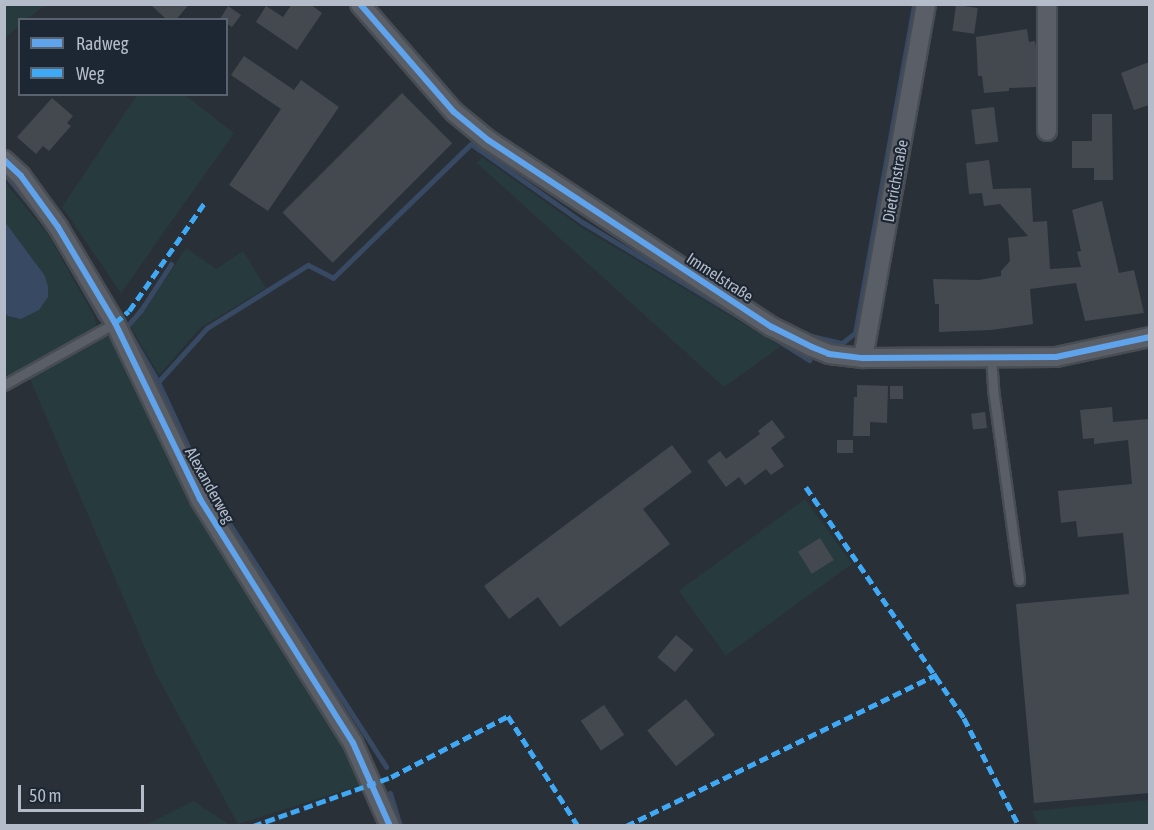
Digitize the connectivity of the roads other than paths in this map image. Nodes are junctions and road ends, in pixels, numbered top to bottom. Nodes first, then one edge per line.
1 (360, 4) edge
2 (926, 4) edge
3 (1047, 4) edge
4 (1047, 131) dead end
5 (4, 160) edge
6 (115, 323) junction
7 (1149, 337) edge
8 (991, 357) junction
9 (863, 358) junction
10 (4, 385) edge
11 (1019, 580) dead end
12 (390, 825) edge

1 - 9 street, Immelstraße
2 - 9 street, Dietrichstraße
3 - 4 street
5 - 6 street, Alexanderweg
6 - 10 lane
6 - 12 street, Alexanderweg
7 - 8 street, Immelstraße
8 - 9 street, Immelstraße
8 - 11 lane

